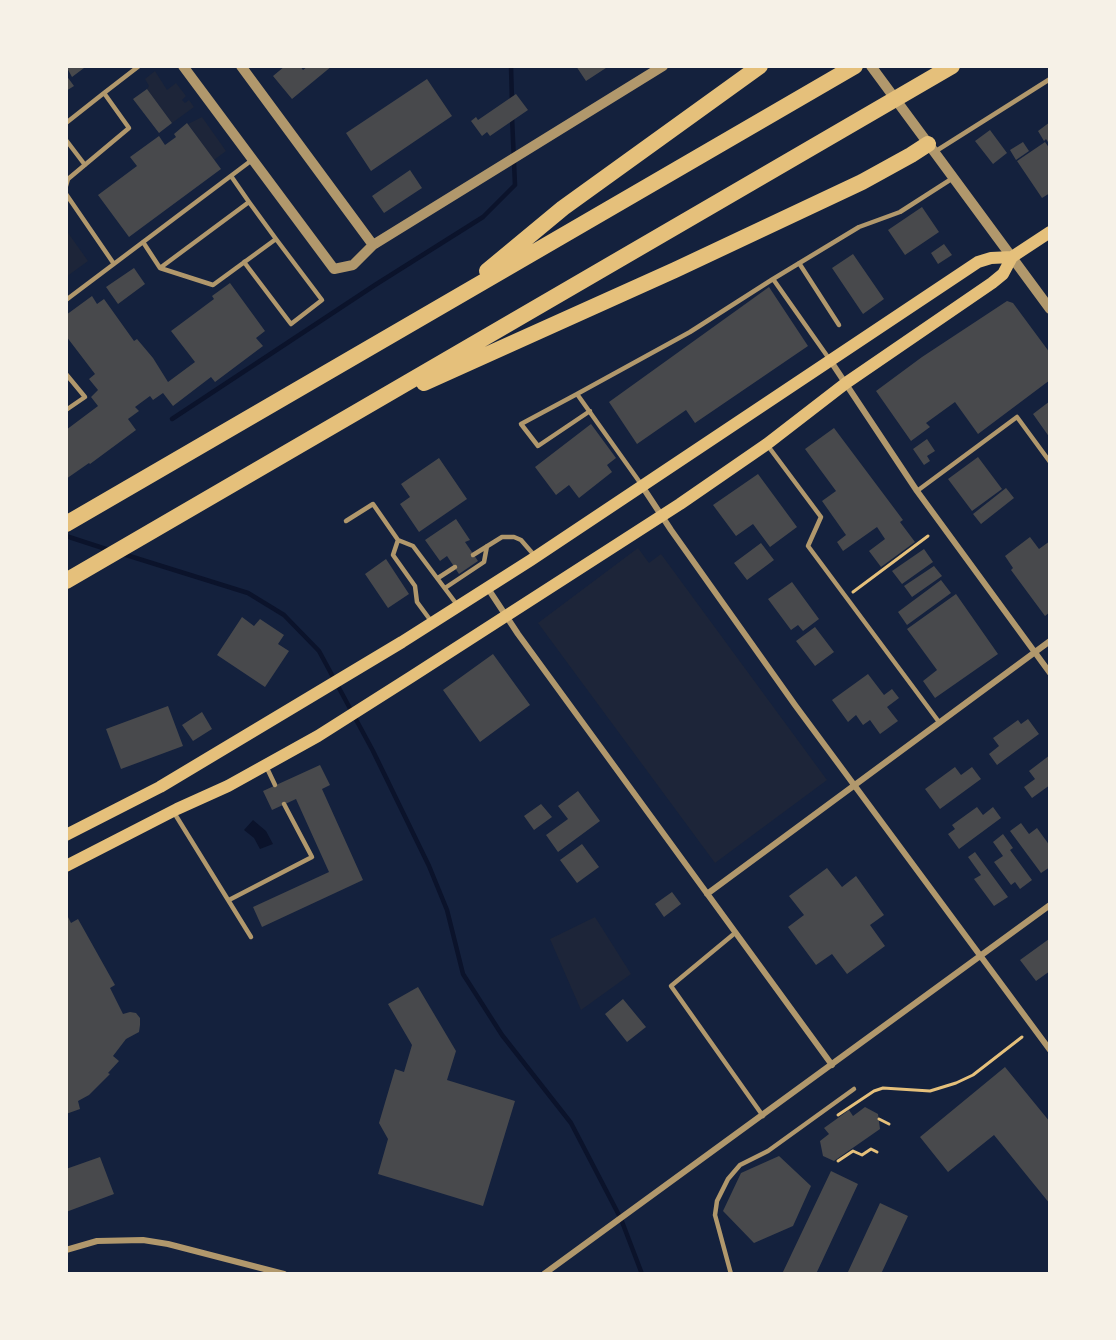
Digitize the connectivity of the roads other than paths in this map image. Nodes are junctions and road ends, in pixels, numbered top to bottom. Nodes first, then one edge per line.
1 (139, 66) edge
2 (183, 66) edge
3 (241, 66) edge
4 (663, 66) edge
5 (760, 66) edge
6 (855, 66) edge
7 (871, 66) edge
8 (952, 66) edge
9 (1050, 79) edge
10 (104, 93) junction
11 (66, 123) edge
12 (66, 140) edge
13 (931, 148) junction
14 (252, 160) junction
15 (85, 165) junction
16 (231, 176) junction
17 (953, 177) junction
18 (66, 186) edge
19 (66, 194) edge
20 (249, 202) junction
21 (1050, 232) edge
22 (276, 239) junction
23 (143, 242) junction
24 (373, 245) junction
25 (1012, 257) junction
26 (244, 262) junction
27 (799, 263) junction
28 (114, 264) junction
29 (159, 268) junction
30 (772, 279) junction
31 (66, 300) edge
32 (453, 300) junction
33 (1050, 309) edge
34 (840, 325) dead end
35 (830, 360) junction
36 (66, 374) edge
37 (846, 383) junction
38 (577, 394) junction
39 (66, 410) edge
40 (590, 411) junction
41 (344, 418) junction
42 (766, 444) junction
43 (1050, 462) edge
44 (642, 486) junction
45 (917, 491) junction
46 (93, 509) junction
47 (66, 513) edge
48 (662, 516) junction
49 (346, 521) dead end
50 (66, 524) edge
51 (398, 540) junction
52 (487, 546) junction
53 (473, 555) dead end
54 (535, 557) junction
55 (455, 567) dead end
56 (438, 578) junction
57 (66, 581) edge
58 (487, 587) junction
59 (445, 588) junction
60 (458, 606) junction
61 (506, 616) junction
62 (432, 623) junction
63 (1050, 641) edge
64 (1035, 652) junction
65 (1050, 673) edge
66 (939, 722) junction
67 (266, 765) junction
68 (275, 785) dead end
69 (854, 786) junction
70 (284, 804) dead end
71 (173, 811) junction
72 (66, 835) edge
73 (66, 866) edge
74 (707, 894) junction
75 (229, 900) junction
76 (1050, 905) edge
77 (735, 933) junction
78 (251, 937) dead end
79 (982, 956) junction
80 (1050, 1050) edge
81 (832, 1065) junction
82 (854, 1089) dead end
83 (763, 1116) junction
84 (66, 1250) edge
85 (284, 1274) edge
86 (544, 1274) edge
87 (731, 1274) edge

1 - 10 lane
2 - 14 street
3 - 24 street
4 - 24 street
5 - 32 highway
6 - 32 highway
7 - 13 street
8 - 41 highway
9 - 13 lane
10 - 11 lane
10 - 15 lane
12 - 15 lane
13 - 17 street
13 - 41 highway
14 - 16 lane
14 - 24 street
15 - 18 lane
16 - 20 lane
16 - 23 lane
17 - 25 street
17 - 27 lane
19 - 28 lane
20 - 22 lane
20 - 29 lane
21 - 25 main road
22 - 26 lane
22 - 26 lane
23 - 28 lane
23 - 29 lane
25 - 33 street
25 - 35 main road
25 - 37 main road
26 - 29 lane
27 - 30 lane
27 - 34 lane
28 - 31 lane
30 - 35 lane
30 - 38 lane
32 - 46 highway
35 - 37 street
35 - 44 main road
36 - 39 lane
37 - 42 main road
37 - 45 street
38 - 40 lane
38 - 40 lane
40 - 44 lane
41 - 57 highway
42 - 48 main road
42 - 66 lane
43 - 45 lane
44 - 48 street
44 - 54 main road
45 - 64 street
46 - 47 highway
46 - 50 highway
48 - 61 main road
48 - 69 street
49 - 51 lane
51 - 56 lane
51 - 62 lane
52 - 53 lane
52 - 54 lane
52 - 59 lane
54 - 58 main road
55 - 56 lane
56 - 59 lane
58 - 60 main road
58 - 61 street
59 - 60 lane
60 - 62 main road
61 - 67 main road
61 - 74 street
62 - 72 main road
63 - 64 street
64 - 65 street
64 - 66 street
66 - 69 street
67 - 68 lane
67 - 71 main road
69 - 74 street
69 - 79 street
70 - 75 lane
71 - 73 main road
71 - 75 lane
74 - 77 street
75 - 78 lane
76 - 79 street
77 - 81 street
77 - 83 lane
79 - 80 street
79 - 81 street
81 - 83 street
82 - 87 lane
83 - 86 street
84 - 85 street

